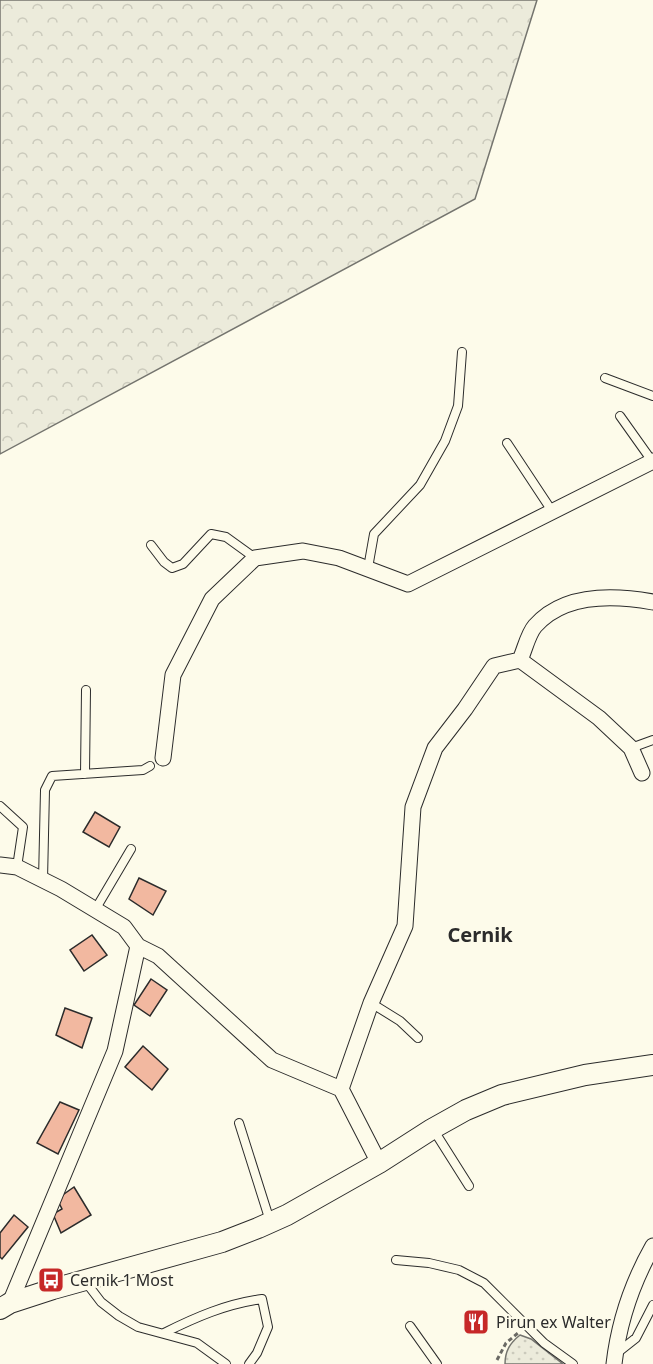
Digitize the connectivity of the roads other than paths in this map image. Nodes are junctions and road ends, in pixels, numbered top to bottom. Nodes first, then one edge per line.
1 (462, 352) dead end
2 (605, 378) dead end
3 (653, 396) edge
4 (620, 416) dead end
5 (507, 443) dead end
6 (652, 461) edge
7 (552, 511) junction
8 (151, 545) dead end
9 (255, 558) junction
10 (368, 568) junction
11 (653, 602) edge
12 (520, 660) junction
13 (86, 690) dead end
14 (653, 740) edge
15 (631, 748) junction
16 (156, 762) joint
17 (642, 773) dead end
18 (85, 774) junction
19 (0, 806) edge
20 (131, 849) dead end
21 (0, 865) edge
22 (17, 867) junction
23 (43, 880) junction
24 (95, 910) junction
25 (138, 946) junction
26 (371, 1003) junction
27 (418, 1038) dead end
28 (653, 1065) edge
29 (340, 1089) junction
30 (239, 1123) dead end
31 (432, 1129) junction
32 (379, 1163) junction
33 (470, 1186) dead end
34 (271, 1222) junction
35 (653, 1246) edge
36 (396, 1260) dead end
37 (84, 1280) junction
38 (653, 1305) edge
39 (5, 1306) edge
40 (410, 1326) dead end
41 (164, 1333) junction
42 (615, 1359) edge
43 (226, 1364) edge
44 (249, 1364) edge
45 (437, 1364) edge
46 (573, 1364) edge

1 - 10 lane
2 - 3 lane
4 - 6 lane
5 - 7 lane
6 - 7 street
7 - 10 street
8 - 9 lane
9 - 10 street
9 - 16 street
11 - 12 street
12 - 15 street
12 - 26 street
13 - 18 lane
14 - 15 lane
15 - 17 street
16 - 18 lane
18 - 23 lane
19 - 22 lane
20 - 24 lane
21 - 22 street
22 - 23 street
23 - 24 street
24 - 25 street
25 - 29 street
25 - 39 street
26 - 27 lane
26 - 29 street
28 - 31 street
29 - 32 street
30 - 34 lane
31 - 32 street
31 - 33 lane
32 - 34 street
34 - 37 street
35 - 42 street
36 - 46 lane
37 - 39 street
37 - 41 lane
38 - 42 lane
40 - 45 lane
41 - 43 lane
41 - 44 lane

